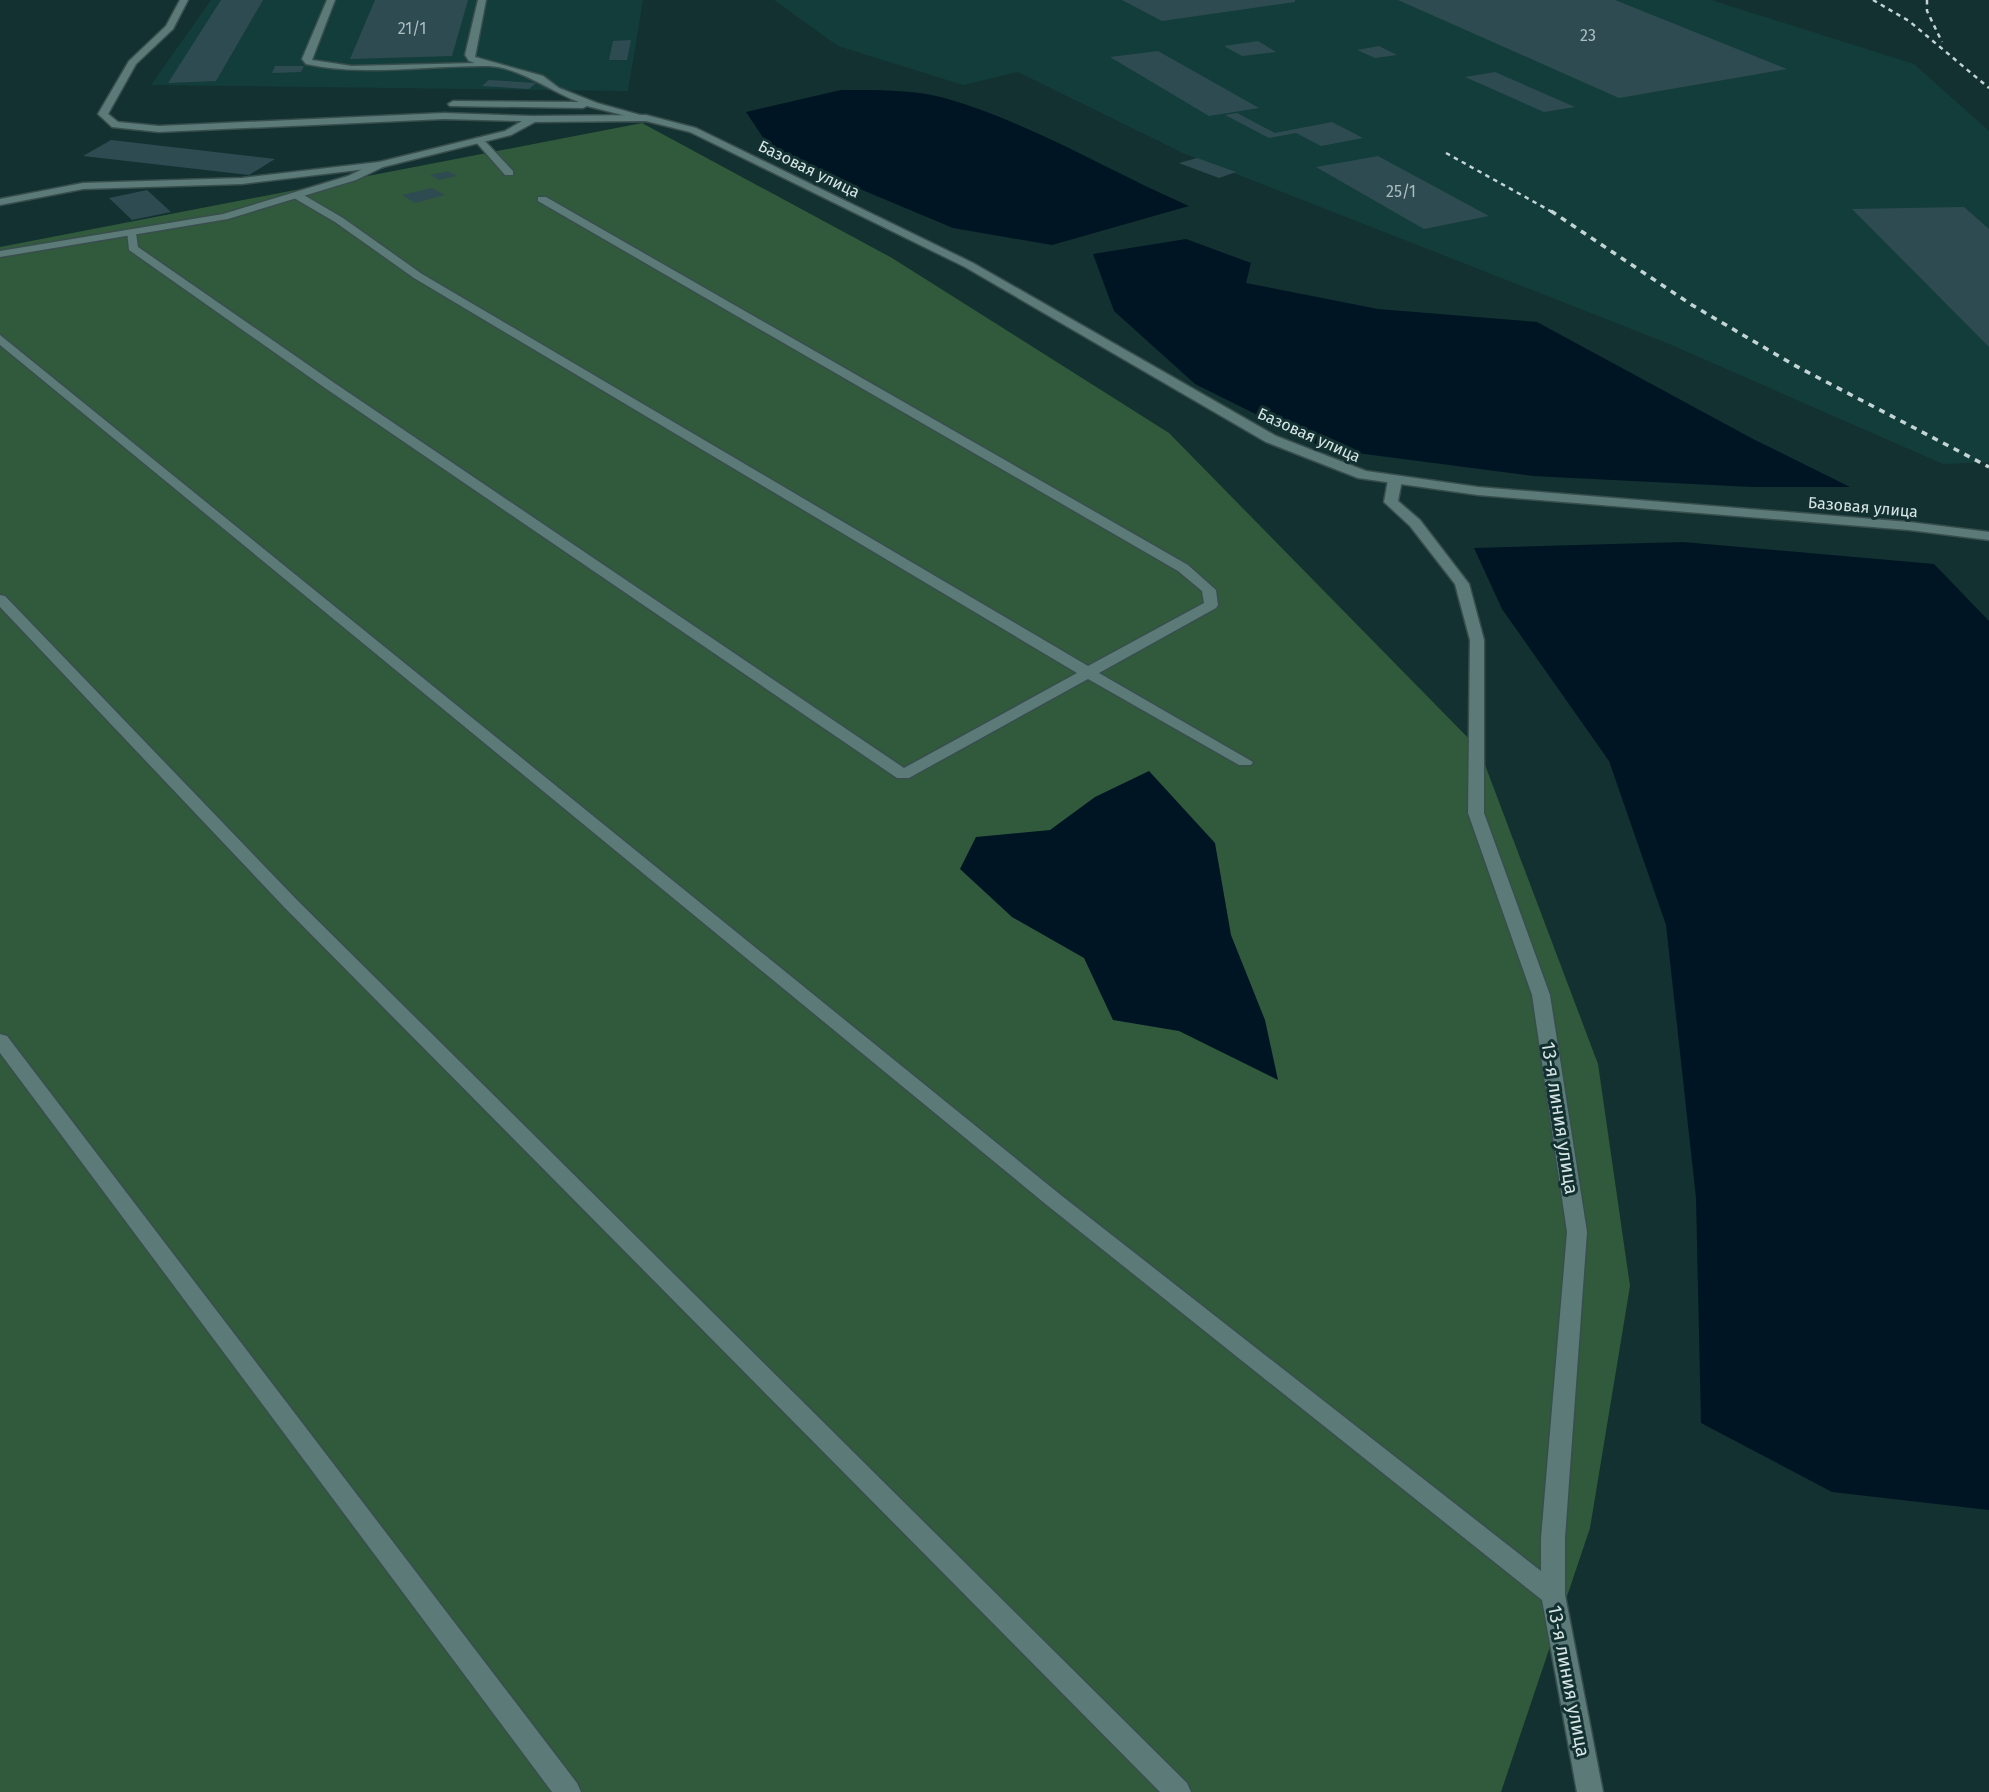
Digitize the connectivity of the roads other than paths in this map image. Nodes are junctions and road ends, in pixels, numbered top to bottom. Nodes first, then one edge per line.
1 (184, 0) edge
2 (331, 0) edge
3 (482, 0) edge
4 (484, 65) junction
5 (453, 104) dead end
6 (594, 105) junction
7 (646, 118) junction
8 (533, 119) junction
9 (479, 140) junction
10 (379, 165) junction
11 (509, 173) dead end
12 (298, 196) junction
13 (542, 199) dead end
14 (0, 202) edge
15 (131, 233) junction
16 (0, 254) edge
17 (0, 339) edge
18 (1395, 480) junction
19 (1989, 536) edge
20 (0, 599) edge
21 (1087, 672) junction
22 (1245, 762) dead end
23 (0, 1040) edge
24 (1553, 1595) junction
25 (568, 1792) edge
26 (1178, 1792) edge
27 (1590, 1792) edge

1 - 8 street
2 - 4 street
3 - 4 street
4 - 6 street
5 - 6 street
6 - 7 street
7 - 8 street
7 - 18 street, Базовая улица
8 - 9 street
9 - 10 street
9 - 11 street
10 - 12 street
10 - 14 street
12 - 15 street
12 - 21 street
13 - 21 street
15 - 16 street
15 - 21 street
17 - 24 street
18 - 19 street, Базовая улица
18 - 24 street, 13-я линия улица
20 - 26 street
21 - 22 street
23 - 25 street
24 - 27 street, 13-я линия улица

